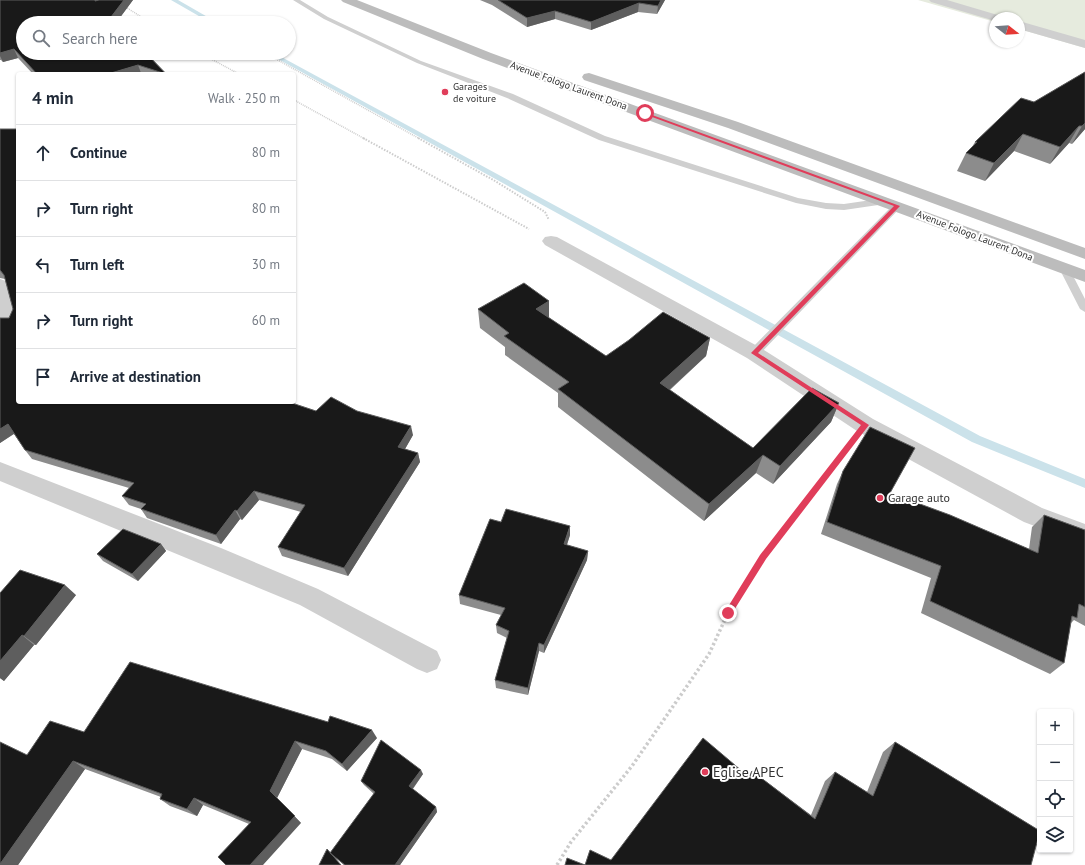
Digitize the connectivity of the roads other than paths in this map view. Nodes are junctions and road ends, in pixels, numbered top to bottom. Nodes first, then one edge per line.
1 (296, 0) edge
2 (347, 0) edge
3 (382, 0) edge
4 (934, 0) edge
5 (989, 16) edge
6 (434, 20) dead end
7 (1025, 26) edge
8 (1085, 44) edge
9 (579, 73) dead end
10 (891, 203) junction
11 (551, 240) road end
12 (1085, 254) edge
13 (1064, 268) junction
14 (1085, 276) edge
15 (0, 285) edge
16 (1085, 309) edge
17 (9, 321) edge
18 (761, 347) junction
19 (0, 471) edge
20 (1085, 535) edge
21 (427, 660) dead end

1 - 10 lane
2 - 10 main road, Avenue Fologo Laurent Dona
3 - 6 main road
4 - 5 street
7 - 8 street
9 - 12 main road, Avenue Fologo Laurent Dona
10 - 13 main road, Avenue Fologo Laurent Dona
10 - 18 lane
11 - 18 street
13 - 14 main road, Avenue Fologo Laurent Dona
13 - 16 lane
15 - 17 street
18 - 20 street
19 - 21 street

